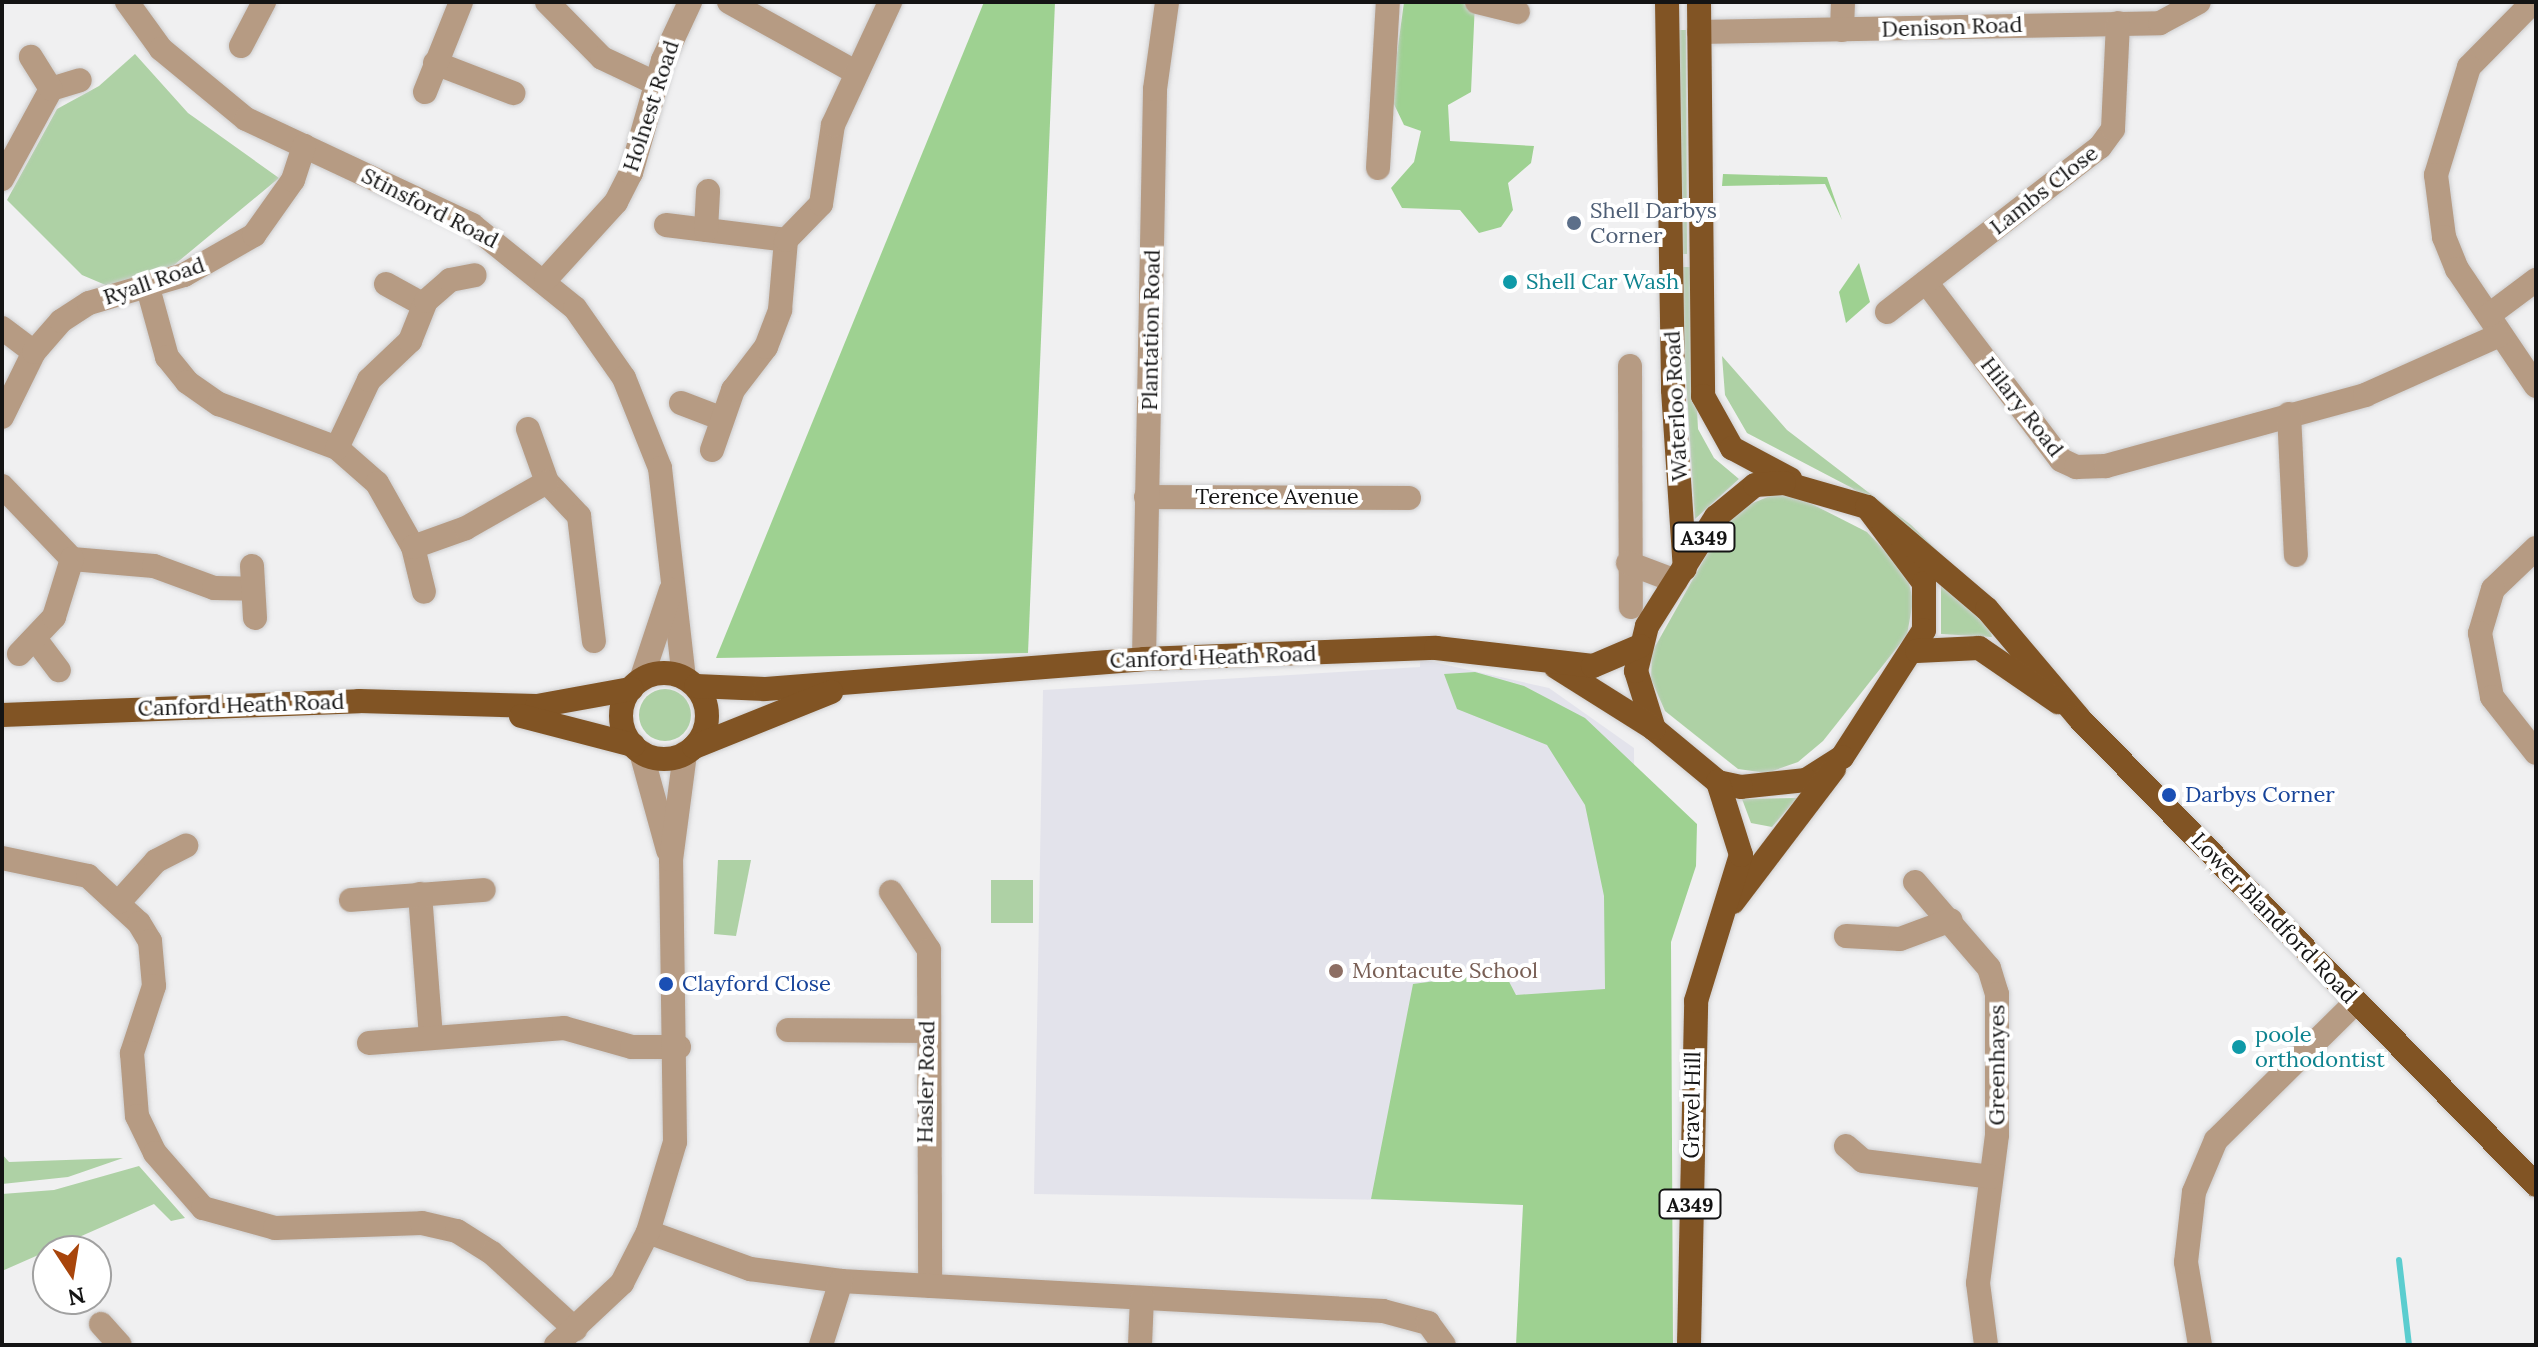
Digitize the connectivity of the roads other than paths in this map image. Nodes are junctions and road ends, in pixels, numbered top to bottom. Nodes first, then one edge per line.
1 (127, 2) edge
2 (264, 2) edge
3 (461, 2) edge
4 (547, 2) edge
5 (690, 2) edge
6 (729, 2) edge
7 (890, 2) edge
8 (1167, 2) edge
9 (1388, 2) edge
10 (1477, 2) edge
11 (1667, 2) edge
12 (1699, 2) edge
13 (1843, 2) edge
14 (2199, 2) edge
15 (2528, 3) edge
16 (1518, 12) dead end
17 (2118, 23) junction
18 (1842, 30) junction
19 (1699, 32) junction
20 (241, 46) dead end
21 (31, 57) dead end
22 (435, 63) junction
23 (857, 73) junction
24 (80, 80) dead end
25 (655, 83) junction
26 (51, 89) junction
27 (425, 92) dead end
28 (513, 93) dead end
29 (304, 146) junction
30 (1378, 168) dead end
31 (2, 179) edge
32 (708, 191) dead end
33 (666, 225) dead end
34 (706, 230) junction
35 (786, 240) junction
36 (475, 275) dead end
37 (546, 279) junction
38 (2536, 280) edge
39 (1926, 282) junction
40 (386, 284) dead end
41 (148, 288) junction
42 (424, 305) junction
43 (1887, 312) dead end
44 (2494, 325) junction
45 (2, 328) edge
46 (34, 352) junction
47 (1630, 366) dead end
48 (2536, 386) edge
49 (681, 403) dead end
50 (2289, 414) junction
51 (2, 417) edge
52 (720, 418) junction
53 (528, 429) dead end
54 (337, 448) junction
55 (712, 450) dead end
56 (547, 482) junction
57 (2, 486) edge
58 (1814, 487) junction
59 (1146, 497) junction
60 (1409, 498) dead end
61 (1867, 507) junction
62 (413, 547) junction
63 (2536, 548) edge
64 (2296, 555) dead end
65 (72, 559) junction
66 (1628, 563) junction
67 (1680, 575) junction
68 (673, 576) junction
69 (424, 592) dead end
70 (1631, 607) dead end
71 (255, 618) dead end
72 (594, 641) dead end
73 (1640, 646) junction
74 (1917, 651) junction
75 (1144, 659) junction
76 (1547, 662) junction
77 (59, 670) dead end
78 (879, 678) junction
79 (690, 682) junction
80 (636, 684) junction
81 (479, 707) junction
82 (2, 715) edge
83 (2079, 718) junction
84 (1654, 729) junction
85 (637, 748) junction
86 (690, 750) junction
87 (2536, 753) edge
88 (1842, 757) junction
89 (1718, 782) junction
90 (186, 846) dead end
91 (2, 858) edge
92 (671, 860) junction
93 (1915, 882) dead end
94 (484, 890) dead end
95 (891, 892) dead end
96 (420, 894) junction
97 (351, 900) dead end
98 (119, 902) junction
99 (1721, 916) junction
100 (1951, 920) junction
101 (1846, 936) dead end
102 (2356, 1002) junction
103 (788, 1030) dead end
104 (927, 1031) junction
105 (431, 1038) junction
106 (369, 1043) dead end
107 (679, 1047) junction
108 (1846, 1146) dead end
109 (1991, 1177) junction
110 (2533, 1177) edge
111 (648, 1232) junction
112 (841, 1281) junction
113 (930, 1286) junction
114 (1142, 1298) junction
115 (101, 1324) dead end
116 (575, 1329) junction
117 (120, 1345) edge
118 (556, 1345) edge
119 (821, 1345) edge
120 (1140, 1345) edge
121 (1444, 1345) edge
122 (1689, 1345) edge
123 (1986, 1345) edge
124 (2200, 1345) edge

1 - 29 street, Stinsford Road
2 - 20 street
3 - 22 street
4 - 25 street
5 - 25 street, Holnest Road
6 - 23 street
7 - 23 street
8 - 59 street, Plantation Road
9 - 30 street
10 - 16 street
11 - 67 main road, Waterloo Road / A349
12 - 19 main road, Waterloo Road / A349
13 - 18 street
14 - 17 street, Denison Road
15 - 44 street
17 - 18 street, Denison Road
17 - 39 street, Lambs Close
18 - 19 street, Denison Road
19 - 58 main road, Waterloo Road / A349
21 - 26 street
22 - 27 street
22 - 28 street
23 - 35 street
24 - 26 street
25 - 37 street, Holnest Road
26 - 31 street
29 - 37 street, Stinsford Road
29 - 41 street, Ryall Road
32 - 34 street
33 - 34 street
34 - 35 street
35 - 52 street
36 - 42 street
37 - 68 street, Stinsford Road
38 - 44 street, Hilary Road
39 - 43 street, Lambs Close
39 - 50 street, Hilary Road
40 - 42 street
41 - 46 street, Ryall Road
41 - 54 street
42 - 54 street
44 - 48 street
44 - 50 street, Hilary Road
45 - 46 street
46 - 51 street, Ryall Road
47 - 66 street, Waterloo Road
49 - 52 street
50 - 64 street
52 - 55 street
53 - 56 street
54 - 62 street
56 - 62 street
56 - 72 street
57 - 65 street
58 - 61 main road, A349
58 - 67 main road, A349
59 - 60 street, Terence Avenue
59 - 75 street, Plantation Road
61 - 74 main road, A349
61 - 83 main road, Lower Blandford Road
62 - 69 street
63 - 87 street
65 - 71 street
65 - 77 street
66 - 67 street
66 - 70 street, Waterloo Road
67 - 73 main road, A349
68 - 79 street, Stinsford Road
68 - 80 street, Stinsford Road
73 - 76 main road, Canford Heath Road
73 - 84 main road, A349
74 - 83 main road, Lower Blandford Road
74 - 88 main road, A349
75 - 76 main road, Canford Heath Road
75 - 78 main road, Canford Heath Road
76 - 84 main road, Canford Heath Road
78 - 79 main road, Canford Heath Road
78 - 86 main road, Canford Heath Road
79 - 80 main road
79 - 86 main road
80 - 81 main road, Canford Heath Road
80 - 85 main road
81 - 82 main road, Canford Heath Road
81 - 85 main road, Canford Heath Road
83 - 102 main road, Lower Blandford Road
84 - 89 main road, A349
85 - 86 main road
85 - 92 street
86 - 92 street
88 - 89 main road, A349
88 - 99 main road, Gravel Hill / A349
89 - 99 main road, Gravel Hill / A349
90 - 98 street
91 - 98 street
92 - 107 street
93 - 100 street, Greenhayes
94 - 96 street
95 - 104 street, Hasler Road
96 - 97 street
96 - 105 street
98 - 116 street
99 - 122 main road, Gravel Hill / A349
100 - 101 street
100 - 109 street, Greenhayes
102 - 110 main road, Lower Blandford Road
102 - 124 street
103 - 104 street
104 - 113 street, Hasler Road
105 - 106 street
105 - 107 street
107 - 111 street
108 - 109 street
109 - 123 street, Greenhayes
111 - 112 street
111 - 116 street
112 - 113 street
112 - 119 street
113 - 114 street
114 - 120 street
114 - 121 street
115 - 117 street
116 - 118 street

